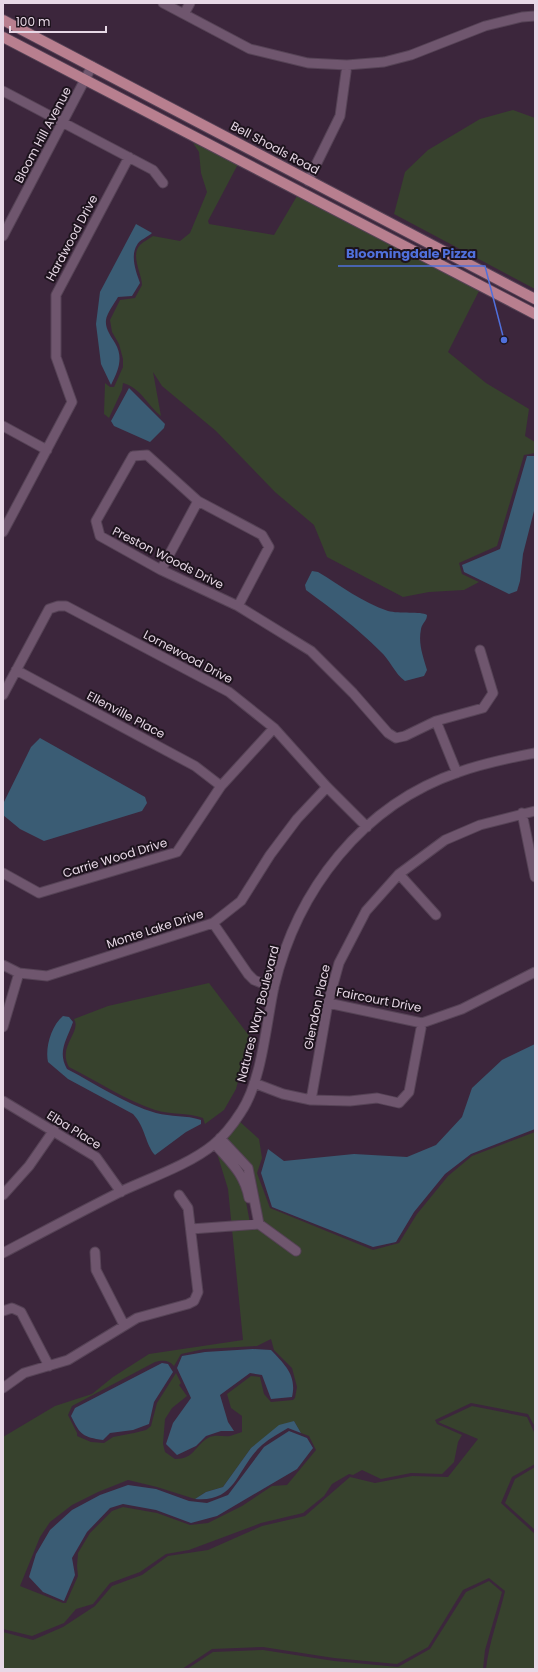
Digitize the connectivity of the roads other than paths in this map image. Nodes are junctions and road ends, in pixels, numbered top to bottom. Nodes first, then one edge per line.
1 (163, 3) edge
2 (190, 3) edge
3 (184, 14) junction
4 (535, 16) edge
5 (3, 20) edge
6 (3, 37) edge
7 (346, 65) junction
8 (92, 66) junction
9 (85, 80) junction
10 (3, 91) edge
11 (63, 122) junction
12 (129, 157) junction
13 (308, 181) junction
14 (163, 183) dead end
15 (3, 236) edge
16 (535, 299) edge
17 (535, 314) edge
18 (3, 426) edge
19 (47, 450) junction
20 (198, 501) junction
21 (3, 532) edge
22 (161, 570) junction
23 (238, 606) junction
24 (480, 650) dead end
25 (16, 670) junction
26 (3, 695) edge
27 (436, 721) junction
28 (274, 728) junction
29 (535, 753) edge
30 (457, 773) junction
31 (222, 786) junction
32 (326, 787) junction
33 (535, 811) edge
34 (522, 813) junction
35 (367, 827) junction
36 (3, 873) edge
37 (399, 874) junction
38 (535, 877) edge
39 (436, 915) dead end
40 (213, 923) junction
41 (3, 965) edge
42 (535, 972) edge
43 (19, 973) junction
44 (274, 988) junction
45 (328, 1003) junction
46 (422, 1023) junction
47 (3, 1027) edge
48 (254, 1083) junction
49 (311, 1100) junction
50 (3, 1102) edge
51 (54, 1130) junction
52 (218, 1141) junction
53 (237, 1153) junction
54 (230, 1160) junction
55 (121, 1192) junction
56 (3, 1194) edge
57 (179, 1195) dead end
58 (256, 1223) junction
59 (191, 1229) junction
60 (296, 1251) dead end
61 (95, 1252) dead end
62 (3, 1253) edge
63 (3, 1310) edge
64 (124, 1326) junction
65 (49, 1366) junction
66 (3, 1388) edge

1 - 3 street
2 - 3 street
3 - 7 street
4 - 7 street
5 - 8 main road, Bell Shoals Road
6 - 9 main road
7 - 13 street
8 - 9 street, Bloom Hill Avenue
8 - 13 main road, Bell Shoals Road
9 - 11 street, Bloom Hill Avenue
9 - 17 main road
10 - 11 street
11 - 12 street
11 - 15 street, Bloom Hill Avenue
12 - 14 street
12 - 19 street, Hardwood Drive
13 - 16 main road, Bell Shoals Road
18 - 19 street
19 - 21 street, Hardwood Drive
20 - 22 street
20 - 22 street, Preston Woods Drive
20 - 23 street, Preston Woods Drive
22 - 23 street, Preston Woods Drive
23 - 27 street, Preston Woods Drive
24 - 27 street, Preston Woods Drive
25 - 26 street, Lornewood Drive
25 - 28 street, Lornewood Drive
25 - 31 street, Ellenville Place
27 - 30 street
28 - 31 street, Carrie Wood Drive
28 - 32 street, Lornewood Drive
29 - 30 street, Natures Way Boulevard
30 - 35 street, Natures Way Boulevard
31 - 36 street, Carrie Wood Drive
32 - 35 street, Lornewood Drive
32 - 40 street, Monte Lake Drive
33 - 34 street, Glendon Place
34 - 37 street, Glendon Place
34 - 38 street
35 - 44 street, Natures Way Boulevard
37 - 39 street
37 - 45 street, Glendon Place
40 - 43 street, Monte Lake Drive
40 - 44 street
41 - 43 street, Monte Lake Drive
42 - 46 street, Faircourt Drive
43 - 47 street
44 - 48 street, Natures Way Boulevard
45 - 46 street, Faircourt Drive
45 - 49 street, Glendon Place
46 - 49 street
48 - 49 street
48 - 52 street, Natures Way Boulevard
50 - 51 street, Elba Place
51 - 55 street, Elba Place
51 - 56 street
52 - 53 street
52 - 54 street
52 - 55 street, Natures Way Boulevard
53 - 54 street
53 - 58 street
54 - 58 street
55 - 62 street, Natures Way Boulevard
57 - 59 street
58 - 59 street
58 - 60 street
59 - 64 street
61 - 64 street
63 - 65 street
64 - 65 street
65 - 66 street

